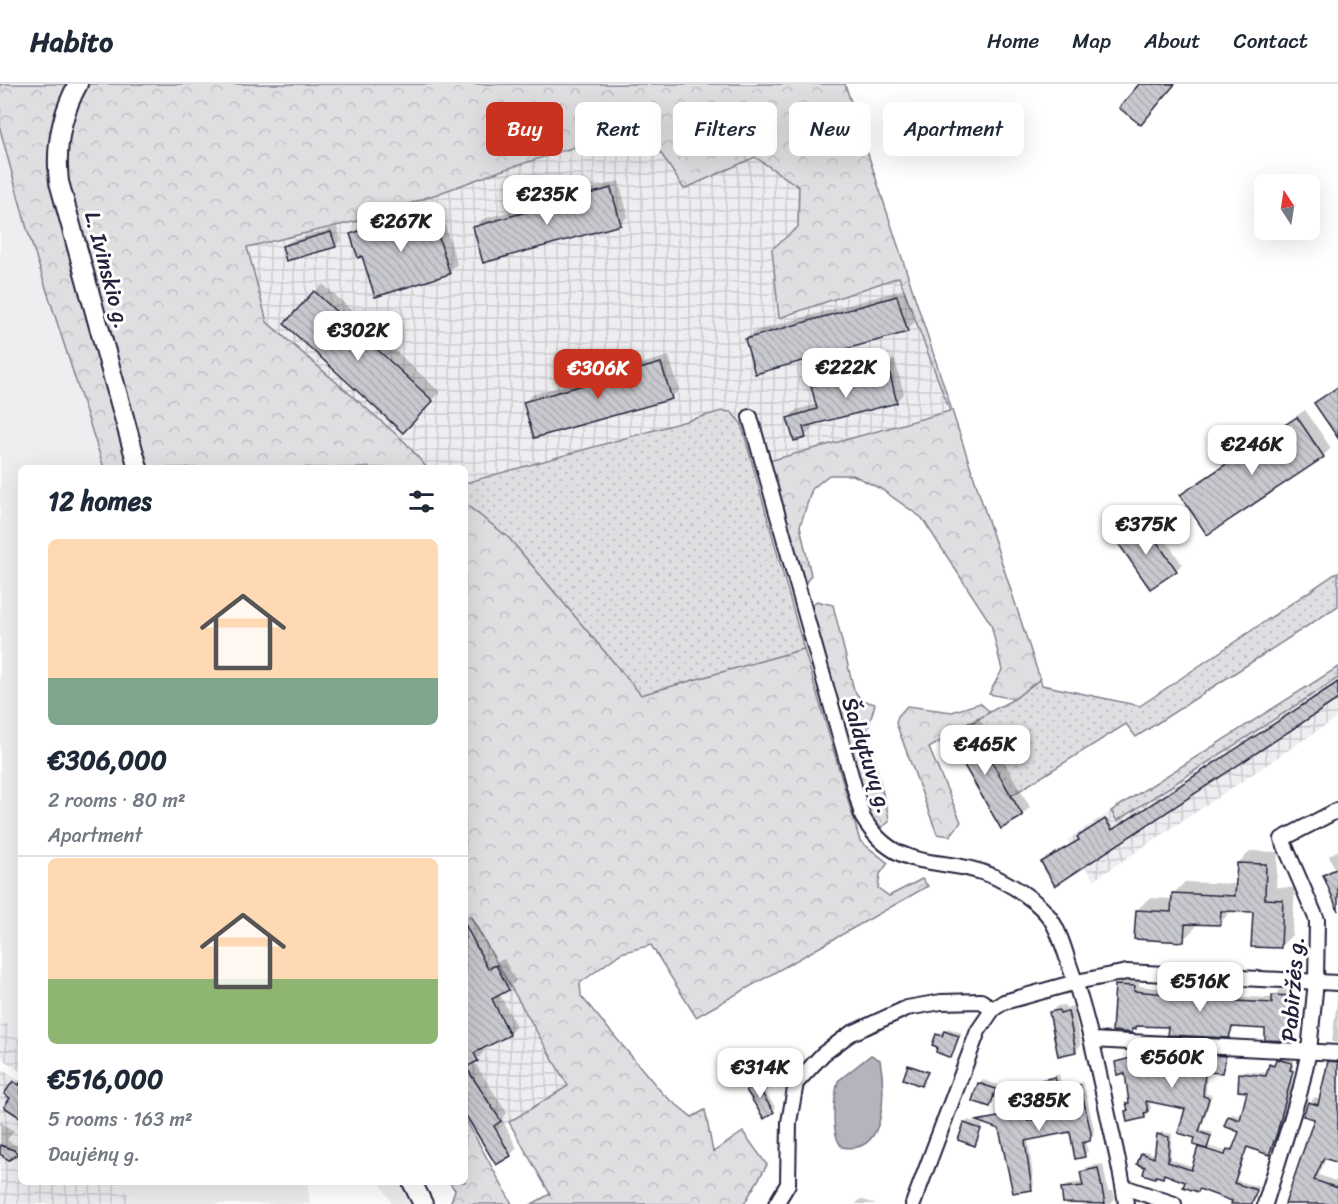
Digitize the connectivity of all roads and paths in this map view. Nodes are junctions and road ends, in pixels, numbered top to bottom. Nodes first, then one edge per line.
1 (78, 84) edge
2 (750, 417) dead end
3 (137, 465) edge
4 (1338, 810) edge
5 (1316, 981) junction
6 (1076, 982) junction
7 (1338, 983) edge
8 (993, 1009) junction
9 (1092, 1040) junction
10 (1309, 1052) junction
11 (1338, 1053) edge
12 (414, 1185) edge
13 (1124, 1187) junction
14 (423, 1204) edge
15 (777, 1204) edge
16 (913, 1204) edge
17 (1126, 1204) edge
18 (1174, 1204) edge
19 (1265, 1204) edge

1 - 3 street, L. Ivinskio g.
2 - 6 street, Šaldytuvų g.
4 - 5 street, Pabiržės g.
5 - 6 street
5 - 7 street
5 - 10 street, Pabiržės g.
6 - 8 street
6 - 9 street, Šaldytuvų g.
8 - 15 street
8 - 16 street
9 - 10 street
9 - 13 street, Šaldytuvų g.
10 - 11 street
10 - 19 street, Pabiržės g.
12 - 14 street
13 - 17 street, Šaldytuvų g.
13 - 18 street

